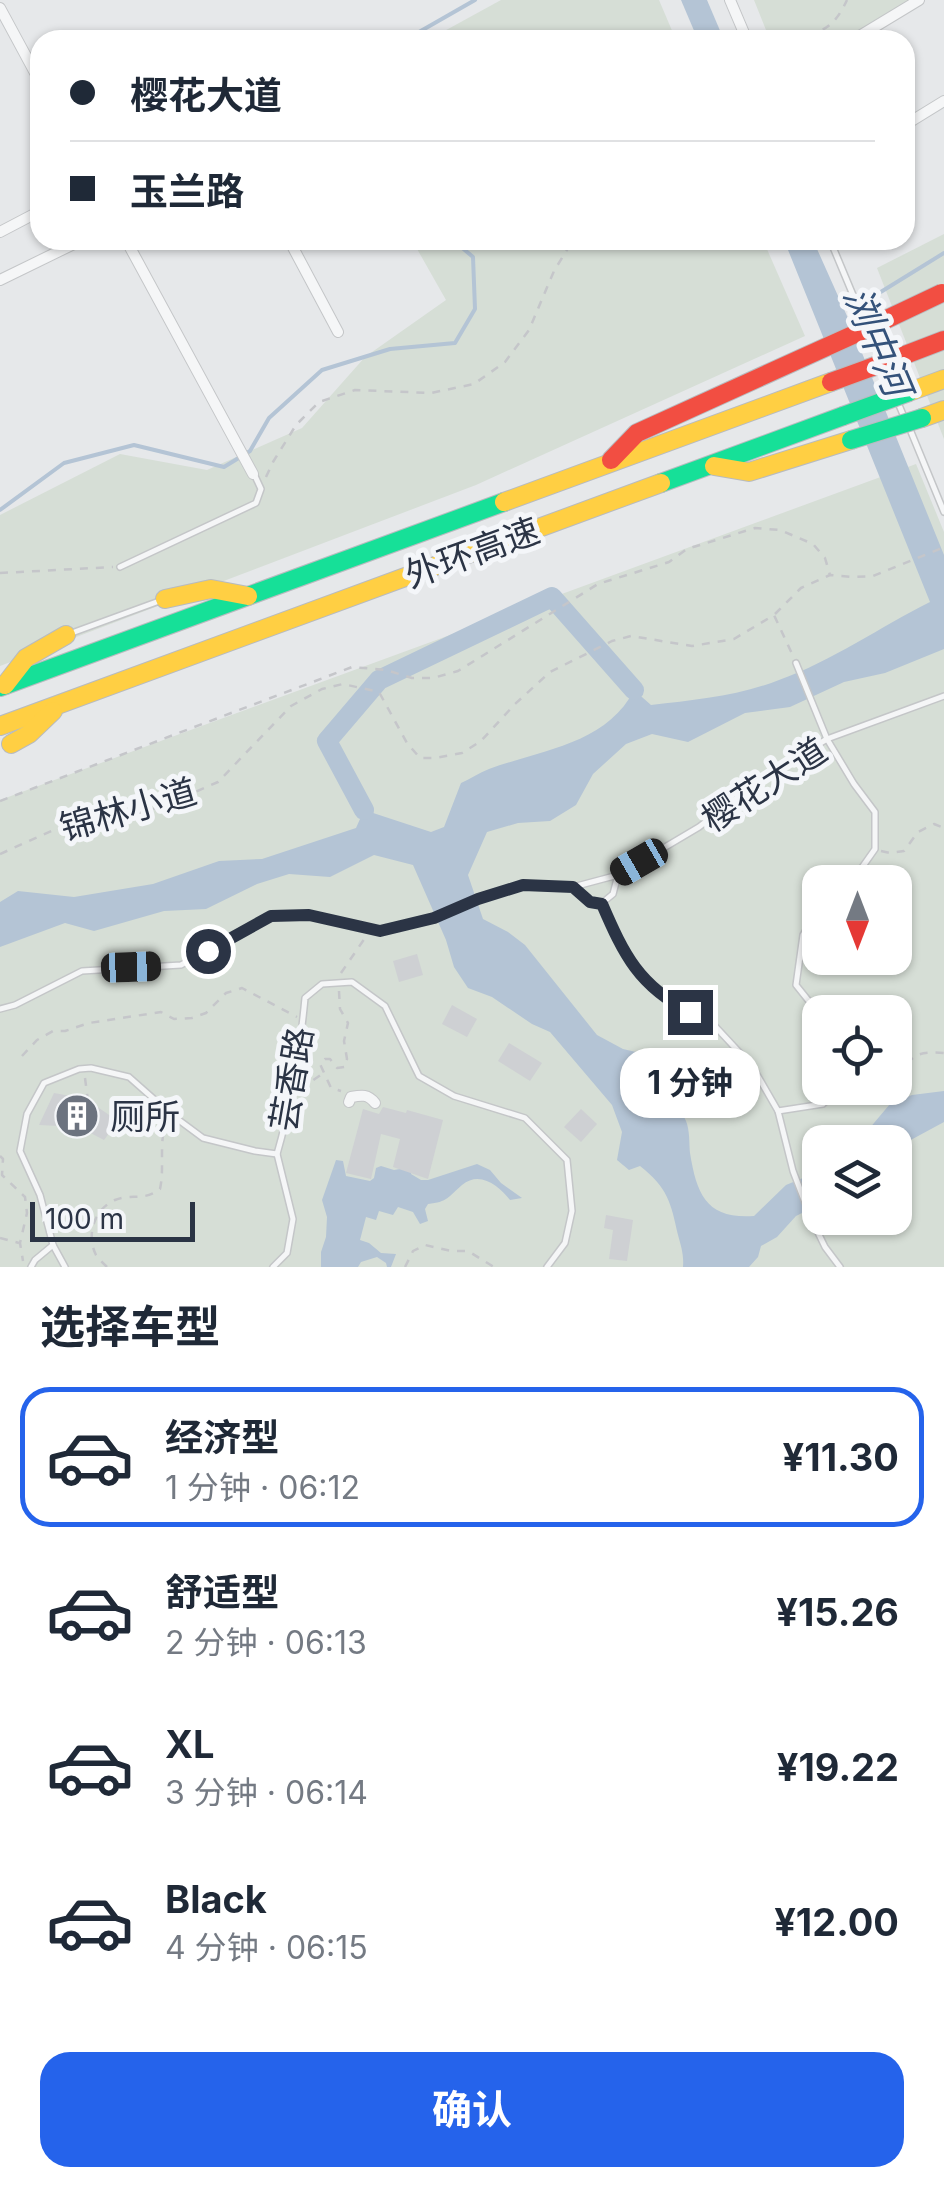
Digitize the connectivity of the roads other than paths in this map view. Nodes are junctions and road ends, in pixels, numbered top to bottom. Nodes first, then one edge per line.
1 (730, 0) edge
2 (919, 0) edge
3 (0, 8) edge
4 (743, 30) edge
5 (870, 30) edge
6 (30, 64) edge
7 (944, 101) edge
8 (915, 120) edge
9 (30, 216) edge
10 (0, 232) edge
11 (62, 250) edge
12 (131, 250) edge
13 (294, 250) edge
14 (834, 250) edge
15 (0, 280) edge
16 (944, 292) edge
17 (338, 332) dead end
18 (944, 340) edge
19 (944, 379) edge
20 (944, 410) edge
21 (608, 464) junction
22 (708, 466) junction
23 (253, 474) joint
24 (944, 512) edge
25 (120, 567) road end
26 (248, 596) junction
27 (164, 599) joint
28 (66, 635) joint
29 (796, 663) road end
30 (2, 686) edge
31 (944, 696) edge
32 (60, 704) junction
33 (0, 726) edge
34 (827, 740) junction
35 (5, 748) edge
36 (864, 865) edge
37 (618, 875) junction
38 (573, 887) junction
39 (602, 904) junction
40 (802, 935) edge
41 (804, 995) edge
42 (0, 1009) edge
43 (350, 1100) road end
44 (375, 1103) dead end
45 (817, 1105) edge
46 (778, 1111) junction
47 (278, 1154) junction
48 (53, 1246) junction
49 (28, 1267) edge
50 (65, 1267) edge
51 (274, 1267) edge
52 (547, 1267) edge
53 (840, 1267) edge

1 - 4 street
2 - 5 street
3 - 6 street
7 - 8 street
9 - 10 street
11 - 15 street
12 - 23 street
13 - 17 street
14 - 24 lane
16 - 21 highway, bridge
18 - 21 highway, 外环高速, bridge
19 - 22 highway, 外环高速, bridge
20 - 22 highway, bridge
21 - 26 highway, 外环高速
22 - 32 highway, 外环高速
23 - 25 lane
26 - 27 highway
26 - 30 highway, 外环高速
27 - 28 lane
28 - 30 highway
29 - 34 lane
31 - 34 lane, 樱花大道
32 - 33 highway, 外环高速
32 - 35 highway
34 - 36 lane
34 - 37 lane, 樱花大道
37 - 38 lane
37 - 39 lane
38 - 39 lane
38 - 42 lane
39 - 46 lane
40 - 41 lane
43 - 44 street
45 - 46 lane
46 - 53 lane
47 - 48 lane, 芸香路
47 - 51 lane
47 - 52 lane, 芸香路
48 - 49 lane
48 - 50 lane

